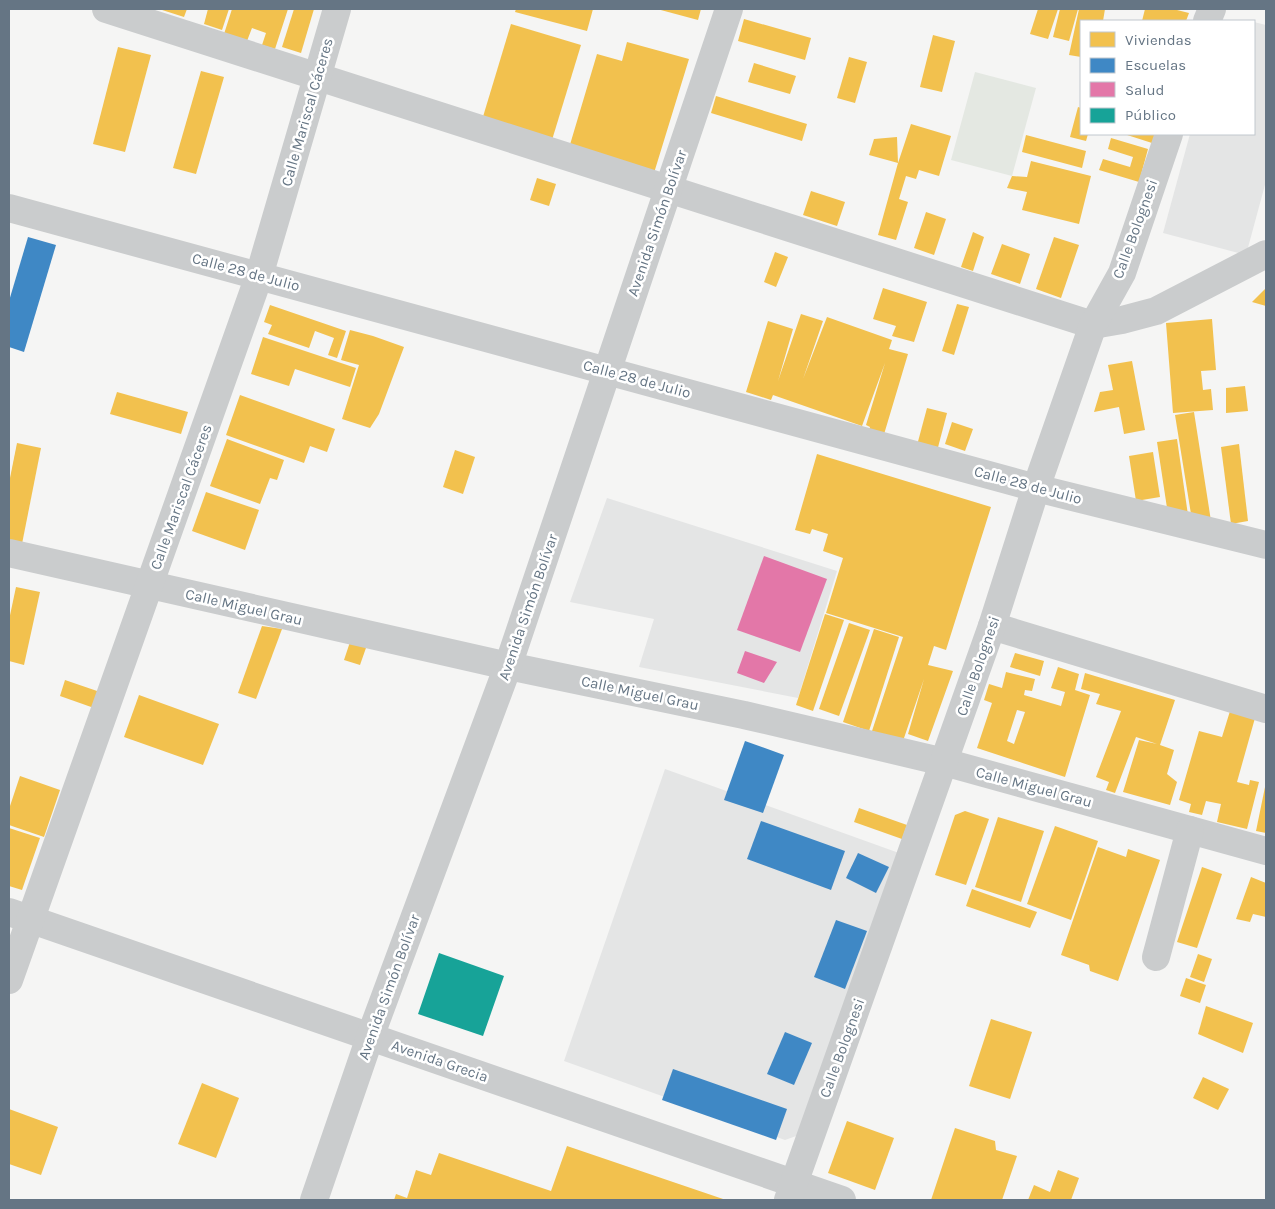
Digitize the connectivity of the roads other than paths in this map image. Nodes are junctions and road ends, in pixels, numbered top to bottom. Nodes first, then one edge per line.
1 (106, 9) edge
2 (337, 9) edge
3 (728, 9) edge
4 (317, 76) junction
5 (1169, 135) edge
6 (668, 189) junction
7 (9, 208) edge
8 (1265, 256) edge
9 (259, 276) junction
10 (1093, 325) junction
11 (607, 371) junction
12 (1036, 488) junction
13 (1266, 545) edge
14 (9, 553) edge
15 (149, 586) junction
16 (992, 626) junction
17 (508, 666) junction
18 (1266, 709) edge
19 (944, 762) junction
20 (1190, 830) junction
21 (1266, 851) edge
22 (19, 916) edge
23 (1156, 958) dead end
24 (9, 980) edge
25 (370, 1037) junction
26 (791, 1192) edge
27 (314, 1200) edge
28 (842, 1200) edge

1 - 4 street
2 - 4 street, Calle Mariscal Cáceres
3 - 6 street, Avenida Simón Bolívar
4 - 6 street
4 - 9 street, Calle Mariscal Cáceres
5 - 10 street, Calle Bolognesi
6 - 10 street
6 - 11 street, Avenida Simón Bolívar
7 - 9 street, Calle 28 de Julio
8 - 10 street
9 - 11 street, Calle 28 de Julio
9 - 15 street, Calle Mariscal Cáceres
10 - 12 street, Calle Bolognesi
11 - 12 street, Calle 28 de Julio
11 - 17 street, Avenida Simón Bolívar
12 - 13 street, Calle 28 de Julio
12 - 16 street, Calle Bolognesi
14 - 15 street, Calle Miguel Grau
15 - 17 street, Calle Miguel Grau
15 - 22 street, Calle Mariscal Cáceres
16 - 18 street
16 - 19 street, Calle Bolognesi
17 - 19 street, Calle Miguel Grau
17 - 25 street, Avenida Simón Bolívar
19 - 20 street, Calle Miguel Grau
19 - 26 street, Calle Bolognesi
20 - 21 street, Calle Miguel Grau
20 - 23 street
22 - 24 street, Calle Mariscal Cáceres
22 - 25 street, Avenida Grecia
25 - 26 street, Avenida Grecia
25 - 27 street, Avenida Simón Bolívar
26 - 28 street, Avenida Grecia

